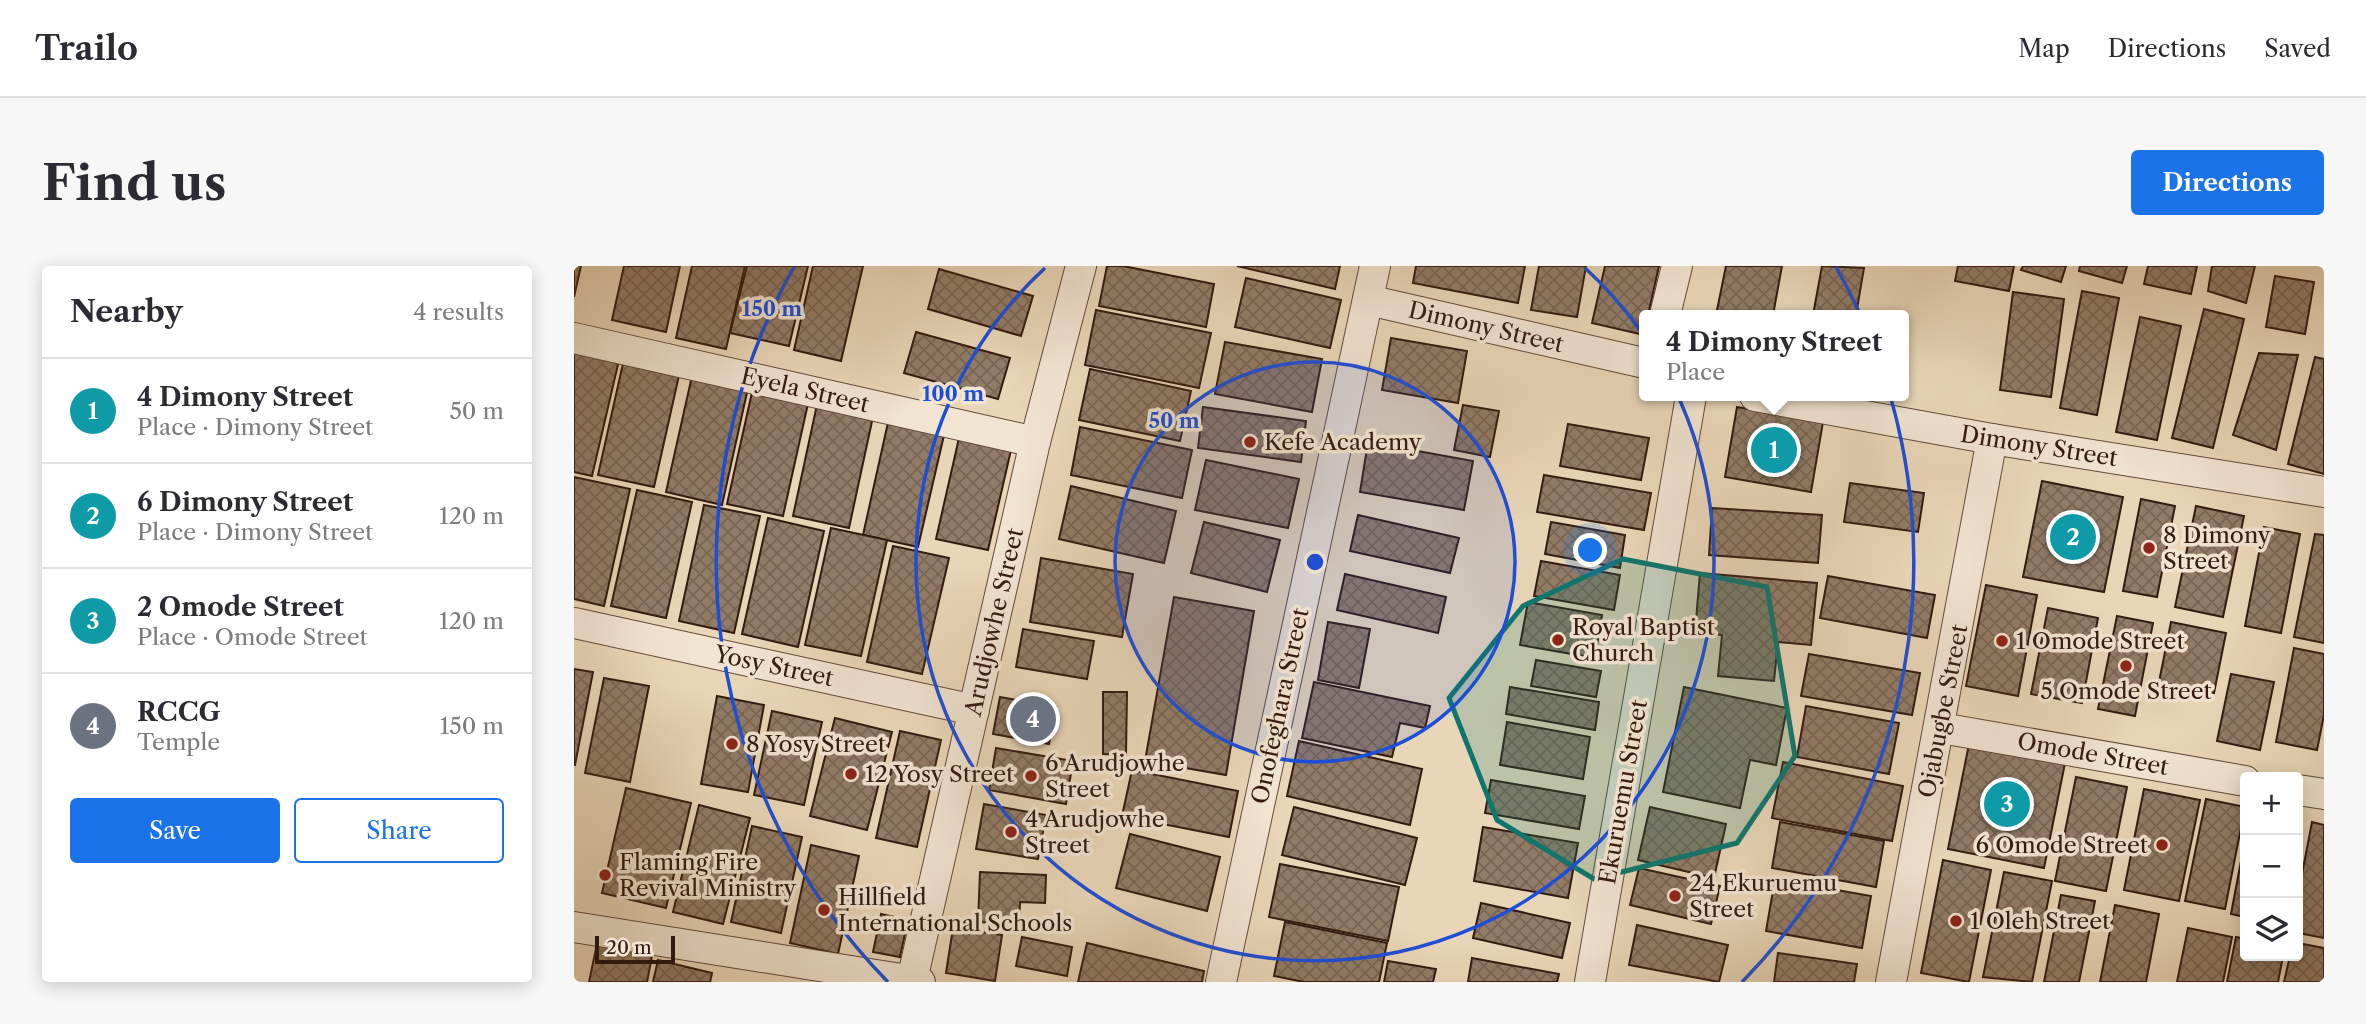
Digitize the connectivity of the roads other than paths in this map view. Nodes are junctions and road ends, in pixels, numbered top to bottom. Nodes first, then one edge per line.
1 (1081, 266) edge
2 (1375, 266) edge
3 (1677, 266) edge
4 (1368, 300) junction
5 (1666, 310) edge
6 (574, 338) edge
7 (1639, 362) edge
8 (1690, 401) edge
9 (1783, 401) edge
10 (1992, 439) junction
11 (1035, 442) junction
12 (2324, 492) edge
13 (574, 623) edge
14 (974, 710) junction
15 (1941, 727) junction
16 (2240, 780) edge
17 (2303, 791) edge
18 (2324, 794) edge
19 (574, 927) edge
20 (916, 981) edge
21 (1221, 982) edge
22 (1590, 982) edge
23 (1891, 982) edge

1 - 11 street, Arudjowhe Street
2 - 4 street, Onofeghara Street
3 - 5 street
4 - 7 street, Dimony Street
4 - 21 street, Onofeghara Street
6 - 11 street, Eyela Street
8 - 22 street, Ekuruemu Street
9 - 10 street, Dimony Street
10 - 12 street, Dimony Street
10 - 15 street, Ojabugbe Street
11 - 14 street, Arudjowhe Street
13 - 14 street, Yosy Street
14 - 20 street, Arudjowhe Street
15 - 16 street, Omode Street
15 - 23 street, Ojabugbe Street
17 - 18 street
19 - 20 street

